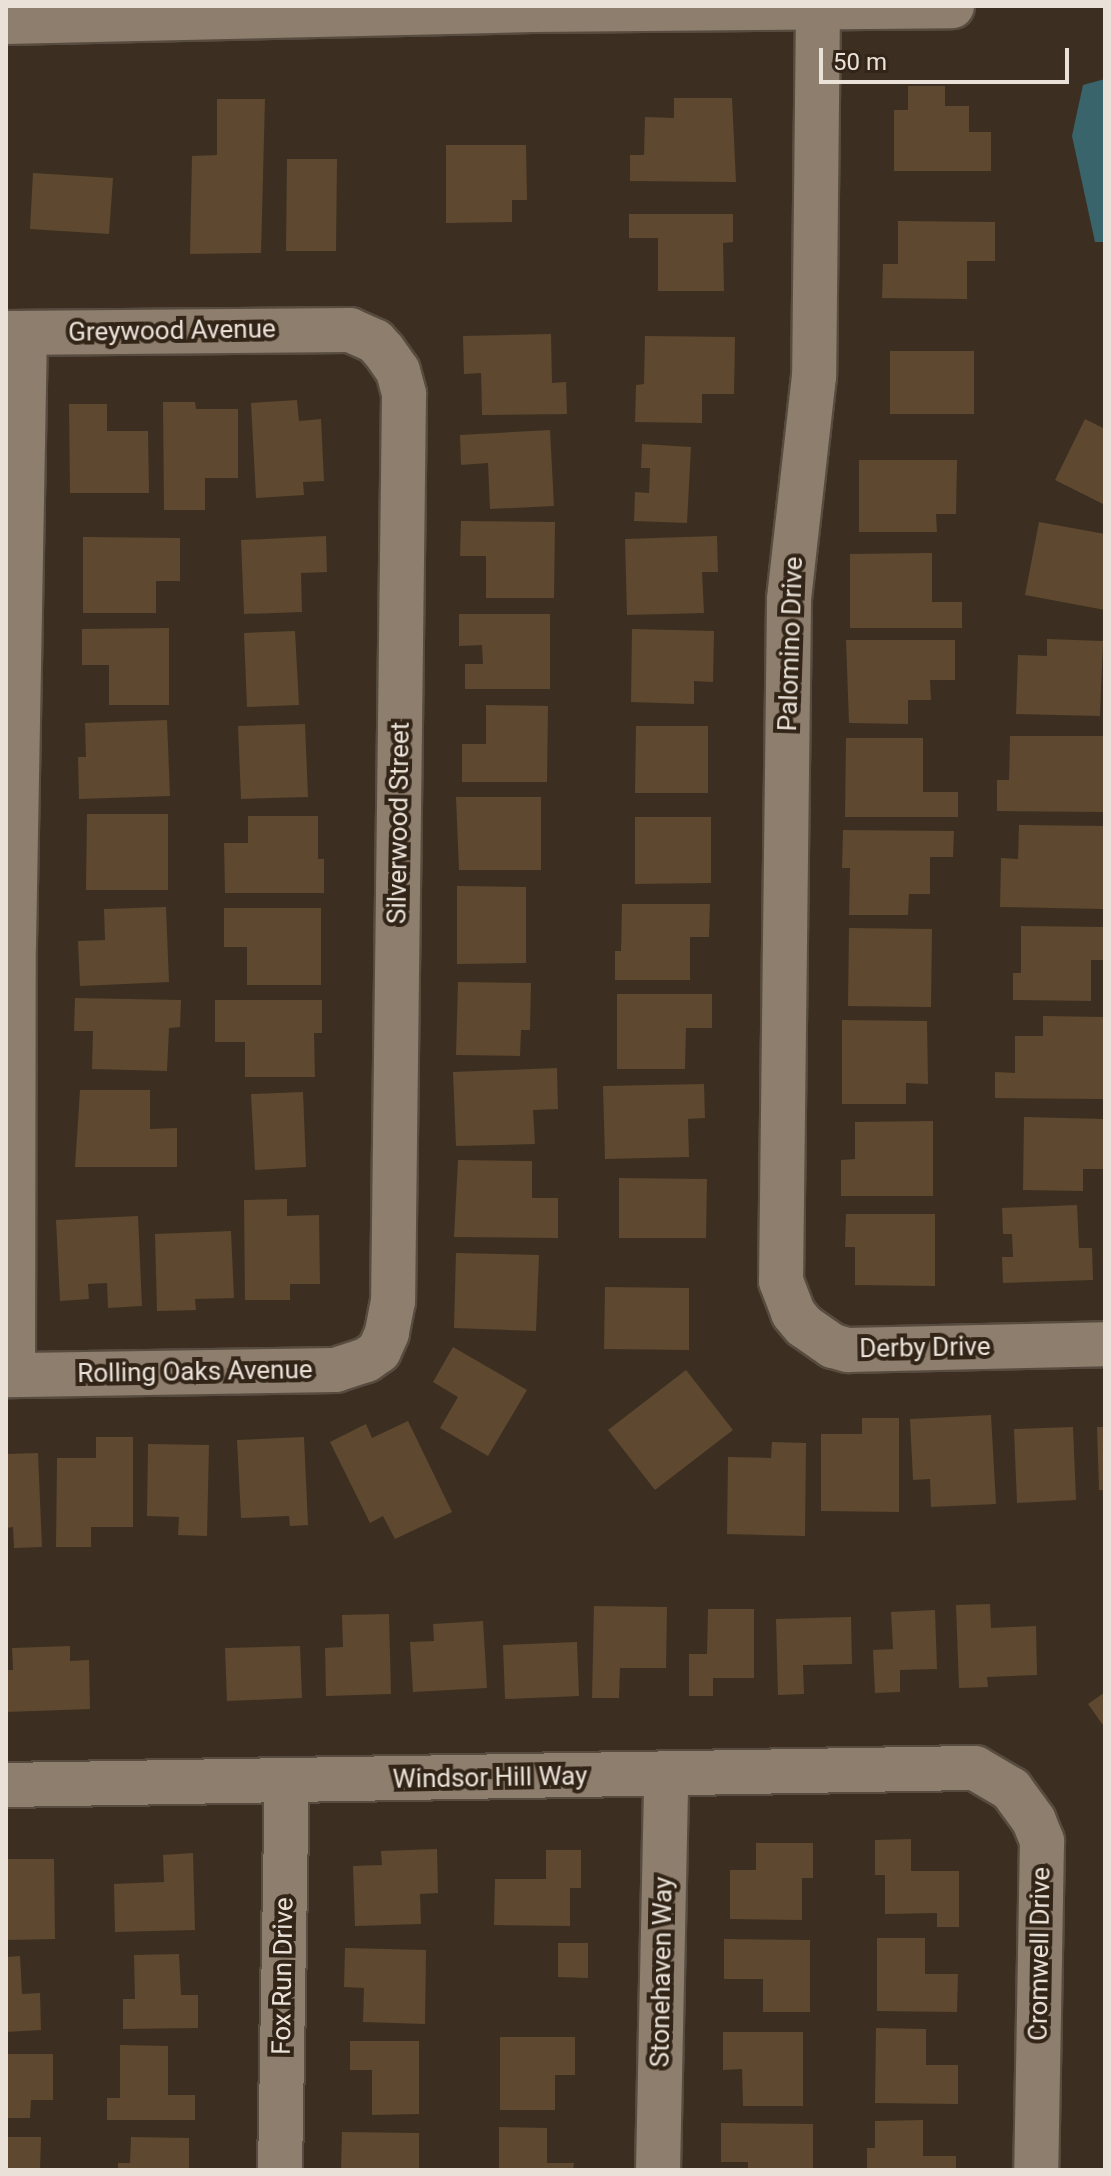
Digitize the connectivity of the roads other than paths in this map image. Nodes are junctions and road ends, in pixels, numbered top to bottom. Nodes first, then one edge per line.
1 (952, 6) edge
2 (533, 8) edge
3 (818, 8) edge
4 (6, 22) edge
5 (338, 328) joint
6 (15, 333) edge
7 (10, 944) edge
8 (781, 1281) joint
9 (1105, 1344) edge
10 (379, 1351) joint
11 (10, 1375) edge
12 (975, 1768) joint
13 (666, 1775) junction
14 (287, 1781) junction
15 (6, 1785) edge
16 (280, 2170) edge
17 (658, 2170) edge
18 (1036, 2170) edge

1 - 3 street
2 - 3 street
2 - 4 street
3 - 8 street, Palomino Drive
5 - 6 street, Greywood Avenue
5 - 10 street, Silverwood Street
6 - 7 street
7 - 11 street
8 - 9 street, Derby Drive
10 - 11 street, Rolling Oaks Avenue
12 - 13 street, Windsor Hill Way
12 - 18 street, Cromwell Drive
13 - 14 street, Windsor Hill Way
13 - 17 street, Stonehaven Way
14 - 15 street, Windsor Hill Way
14 - 16 street, Fox Run Drive

